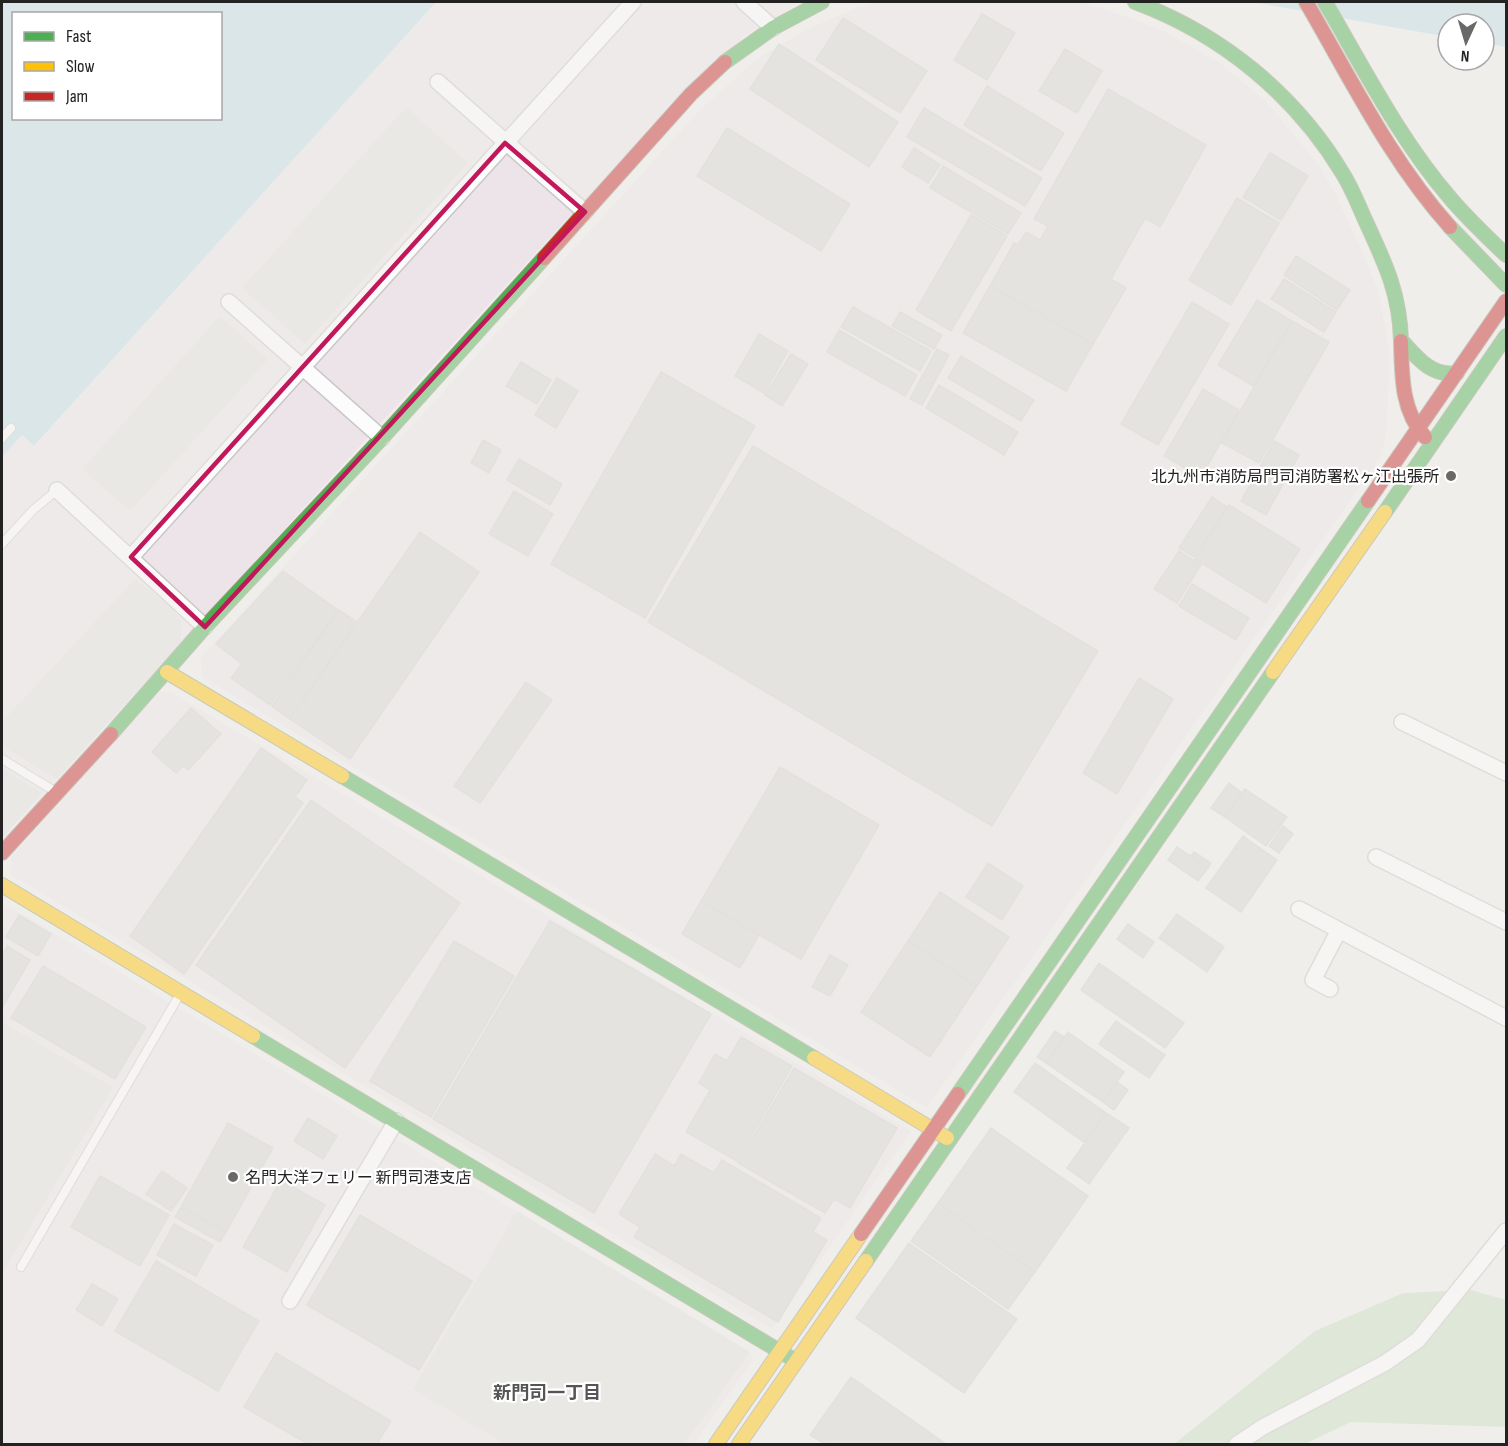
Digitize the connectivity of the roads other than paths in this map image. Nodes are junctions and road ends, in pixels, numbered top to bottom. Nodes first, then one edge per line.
1 (633, 2) edge
2 (744, 2) edge
3 (822, 2) edge
4 (1135, 2) edge
5 (1306, 2) edge
6 (1325, 2) edge
7 (773, 28) junction
8 (438, 82) dead end
9 (506, 142) junction
10 (585, 212) junction
11 (1506, 255) edge
12 (1506, 285) edge
13 (1506, 301) edge
14 (229, 302) dead end
15 (1506, 336) edge
16 (1402, 341) junction
17 (302, 367) junction
18 (1457, 373) junction
19 (10, 428) dead end
20 (1417, 431) junction
21 (2, 438) edge
22 (382, 438) junction
23 (1433, 442) junction
24 (57, 490) joint
25 (2, 544) edge
26 (131, 557) junction
27 (205, 627) junction
28 (167, 672) junction
29 (1402, 722) dead end
30 (2, 759) edge
31 (1506, 774) edge
32 (57, 793) junction
33 (2, 853) edge
34 (1376, 857) dead end
35 (2, 886) edge
36 (1299, 909) dead end
37 (1506, 922) edge
38 (1339, 930) junction
39 (1330, 989) dead end
40 (181, 992) junction
41 (1506, 1018) edge
42 (396, 1121) junction
43 (935, 1130) junction
44 (950, 1140) junction
45 (1506, 1231) edge
46 (21, 1267) dead end
47 (290, 1301) dead end
48 (780, 1352) junction
49 (797, 1362) junction
50 (716, 1444) edge
51 (740, 1444) edge
52 (1237, 1444) edge

1 - 9 street
2 - 7 street
3 - 7 street
4 - 16 street
5 - 12 street
6 - 11 street
7 - 10 street
8 - 9 street
9 - 10 street
9 - 17 street
10 - 22 street
13 - 18 street
14 - 17 street
15 - 23 street
16 - 18 street
16 - 20 street
17 - 22 street
17 - 26 street
18 - 20 street
19 - 21 lane
20 - 23 street
20 - 43 street
22 - 27 street
23 - 44 street
24 - 25 lane
24 - 26 street
26 - 27 street
27 - 28 street
28 - 32 street
28 - 43 street
29 - 31 street
30 - 32 lane
32 - 33 street
34 - 37 street
35 - 40 street
36 - 38 street
38 - 39 street
38 - 41 street
40 - 42 street
40 - 46 lane
42 - 47 street
42 - 48 street
43 - 44 street
43 - 48 street
44 - 49 street
45 - 52 street
48 - 49 street
48 - 50 street
49 - 51 street

